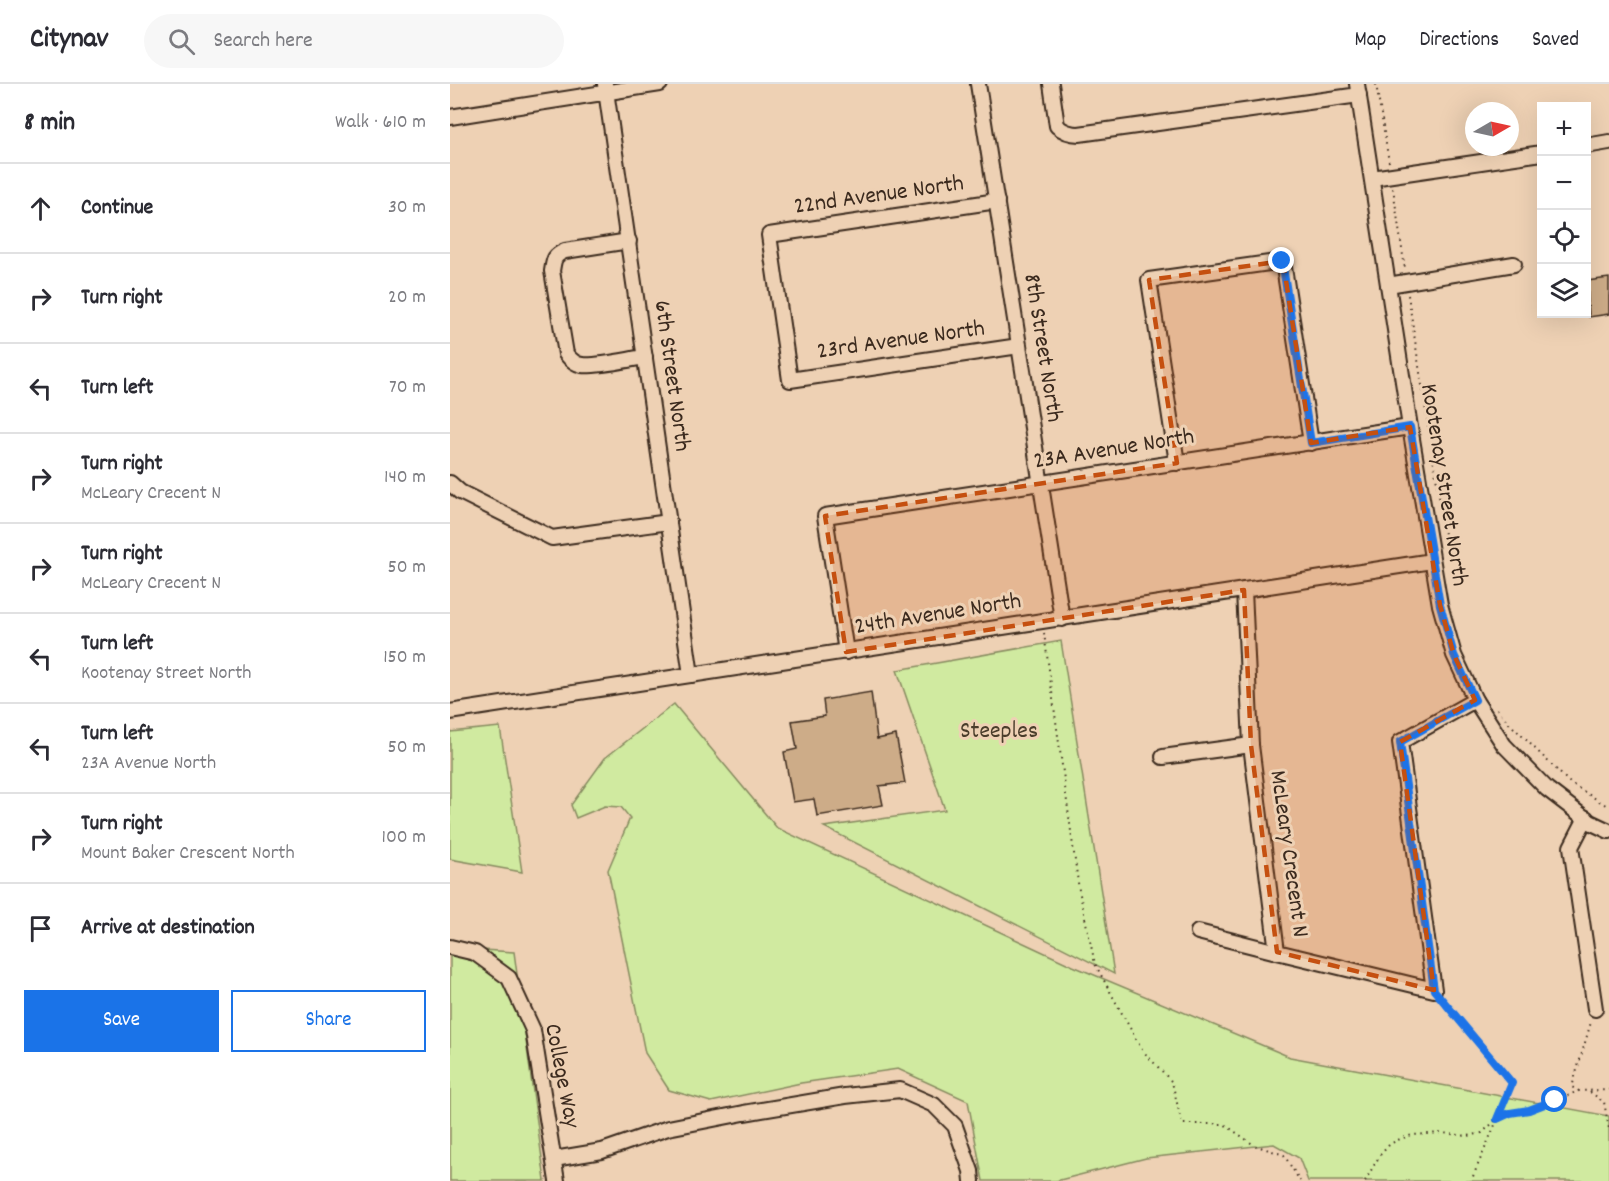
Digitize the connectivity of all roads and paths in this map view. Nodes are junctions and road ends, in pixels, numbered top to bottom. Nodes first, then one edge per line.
1 (660, 84) edge
2 (978, 84) edge
3 (1051, 84) edge
4 (1376, 84) edge
5 (605, 88) edge
6 (1358, 90) edge
7 (450, 117) edge
8 (1609, 142) edge
9 (1591, 145) edge
10 (1537, 154) edge
11 (1391, 175) junction
12 (1372, 178) junction
13 (997, 201) junction
14 (629, 241) junction
15 (1514, 264) dead end
16 (1407, 282) junction
17 (1388, 285) junction
18 (1019, 346) junction
19 (645, 357) junction
20 (790, 380) joint
21 (1410, 427) junction
22 (1311, 443) junction
23 (1176, 464) junction
24 (450, 483) edge
25 (1041, 484) junction
26 (669, 522) junction
27 (1432, 561) junction
28 (1244, 590) junction
29 (1062, 619) junction
30 (1043, 621) junction
31 (846, 652) junction
32 (691, 675) junction
33 (1475, 700) junction
34 (450, 712) edge
35 (1251, 745) junction
36 (1163, 757) dead end
37 (1609, 807) edge
38 (1586, 819) junction
39 (1609, 831) edge
40 (1198, 932) dead end
41 (450, 947) edge
42 (1277, 952) junction
43 (1434, 990) junction
44 (1595, 1009) joint
45 (1609, 1090) edge
46 (1579, 1091) junction
47 (1497, 1119) junction
48 (1609, 1129) edge
49 (554, 1159) junction
50 (557, 1181) edge
51 (972, 1181) edge
52 (1300, 1181) edge
53 (1365, 1181) edge
54 (1471, 1181) edge

1 - 5 street
2 - 13 street, 8th Street North
3 - 6 street
4 - 11 path
5 - 7 street
5 - 14 street, 6th Street North
6 - 12 street, Kootenay Street North
8 - 9 street
10 - 11 street
11 - 12 street
11 - 16 path
12 - 17 street, Kootenay Street North
13 - 18 street, 8th Street North
13 - 20 street, 22nd Avenue North
14 - 19 street, 6th Street North
14 - 19 street
15 - 16 street
16 - 17 street
16 - 27 path
17 - 21 street, Kootenay Street North
18 - 20 street, 23rd Avenue North
18 - 25 street, 8th Street North
19 - 26 street, 6th Street North
21 - 22 street, 23A Avenue North
21 - 27 street, Kootenay Street North
22 - 23 street, 23A Avenue North
22 - 23 street
23 - 25 street, 23A Avenue North
24 - 26 street
25 - 29 street, 8th Street North
25 - 31 street, 23A Avenue North
26 - 32 street, 6th Street North
27 - 28 street, 24th Avenue North
27 - 33 street, Kootenay Street North
28 - 29 street, 24th Avenue North
28 - 35 street, McLeary Crecent N
29 - 30 street, 24th Avenue North
30 - 31 street, 24th Avenue North
30 - 52 path
31 - 32 street, 24th Avenue North
32 - 34 street, 24th Avenue North
33 - 37 path
33 - 38 street, Kootenay Street North
33 - 43 street
35 - 36 street
35 - 42 street, McLeary Crecent N
38 - 39 street, Kootenay Street North
38 - 44 street
40 - 42 street
41 - 49 street, College Way
42 - 43 street, McLeary Crecent N
43 - 47 path
44 - 46 path
45 - 46 path
46 - 47 path
46 - 48 path
47 - 53 path
47 - 54 path
49 - 50 street, College Way
49 - 51 street

